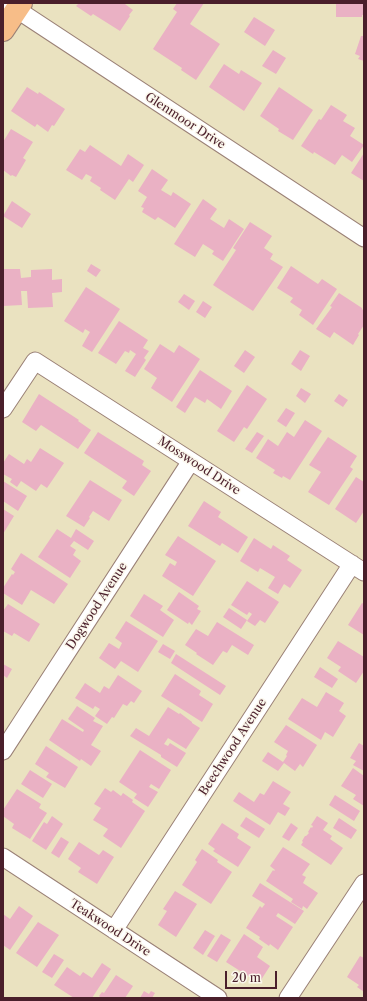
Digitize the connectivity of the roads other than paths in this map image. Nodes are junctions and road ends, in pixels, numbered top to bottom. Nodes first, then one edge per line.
1 (15, 5) edge
2 (3, 30) edge
3 (364, 238) edge
4 (3, 409) edge
5 (191, 461) junction
6 (358, 568) edge
7 (3, 751) edge
8 (3, 857) edge
9 (364, 882) edge
10 (114, 930) junction
11 (218, 998) edge
12 (288, 998) edge

1 - 2 main road
1 - 3 street, Glenmoor Drive
4 - 5 street, Mosswood Drive
5 - 6 street, Mosswood Drive
5 - 7 street, Dogwood Avenue
6 - 10 street, Beechwood Avenue
8 - 10 street, Teakwood Drive
9 - 12 street
10 - 11 street, Teakwood Drive

